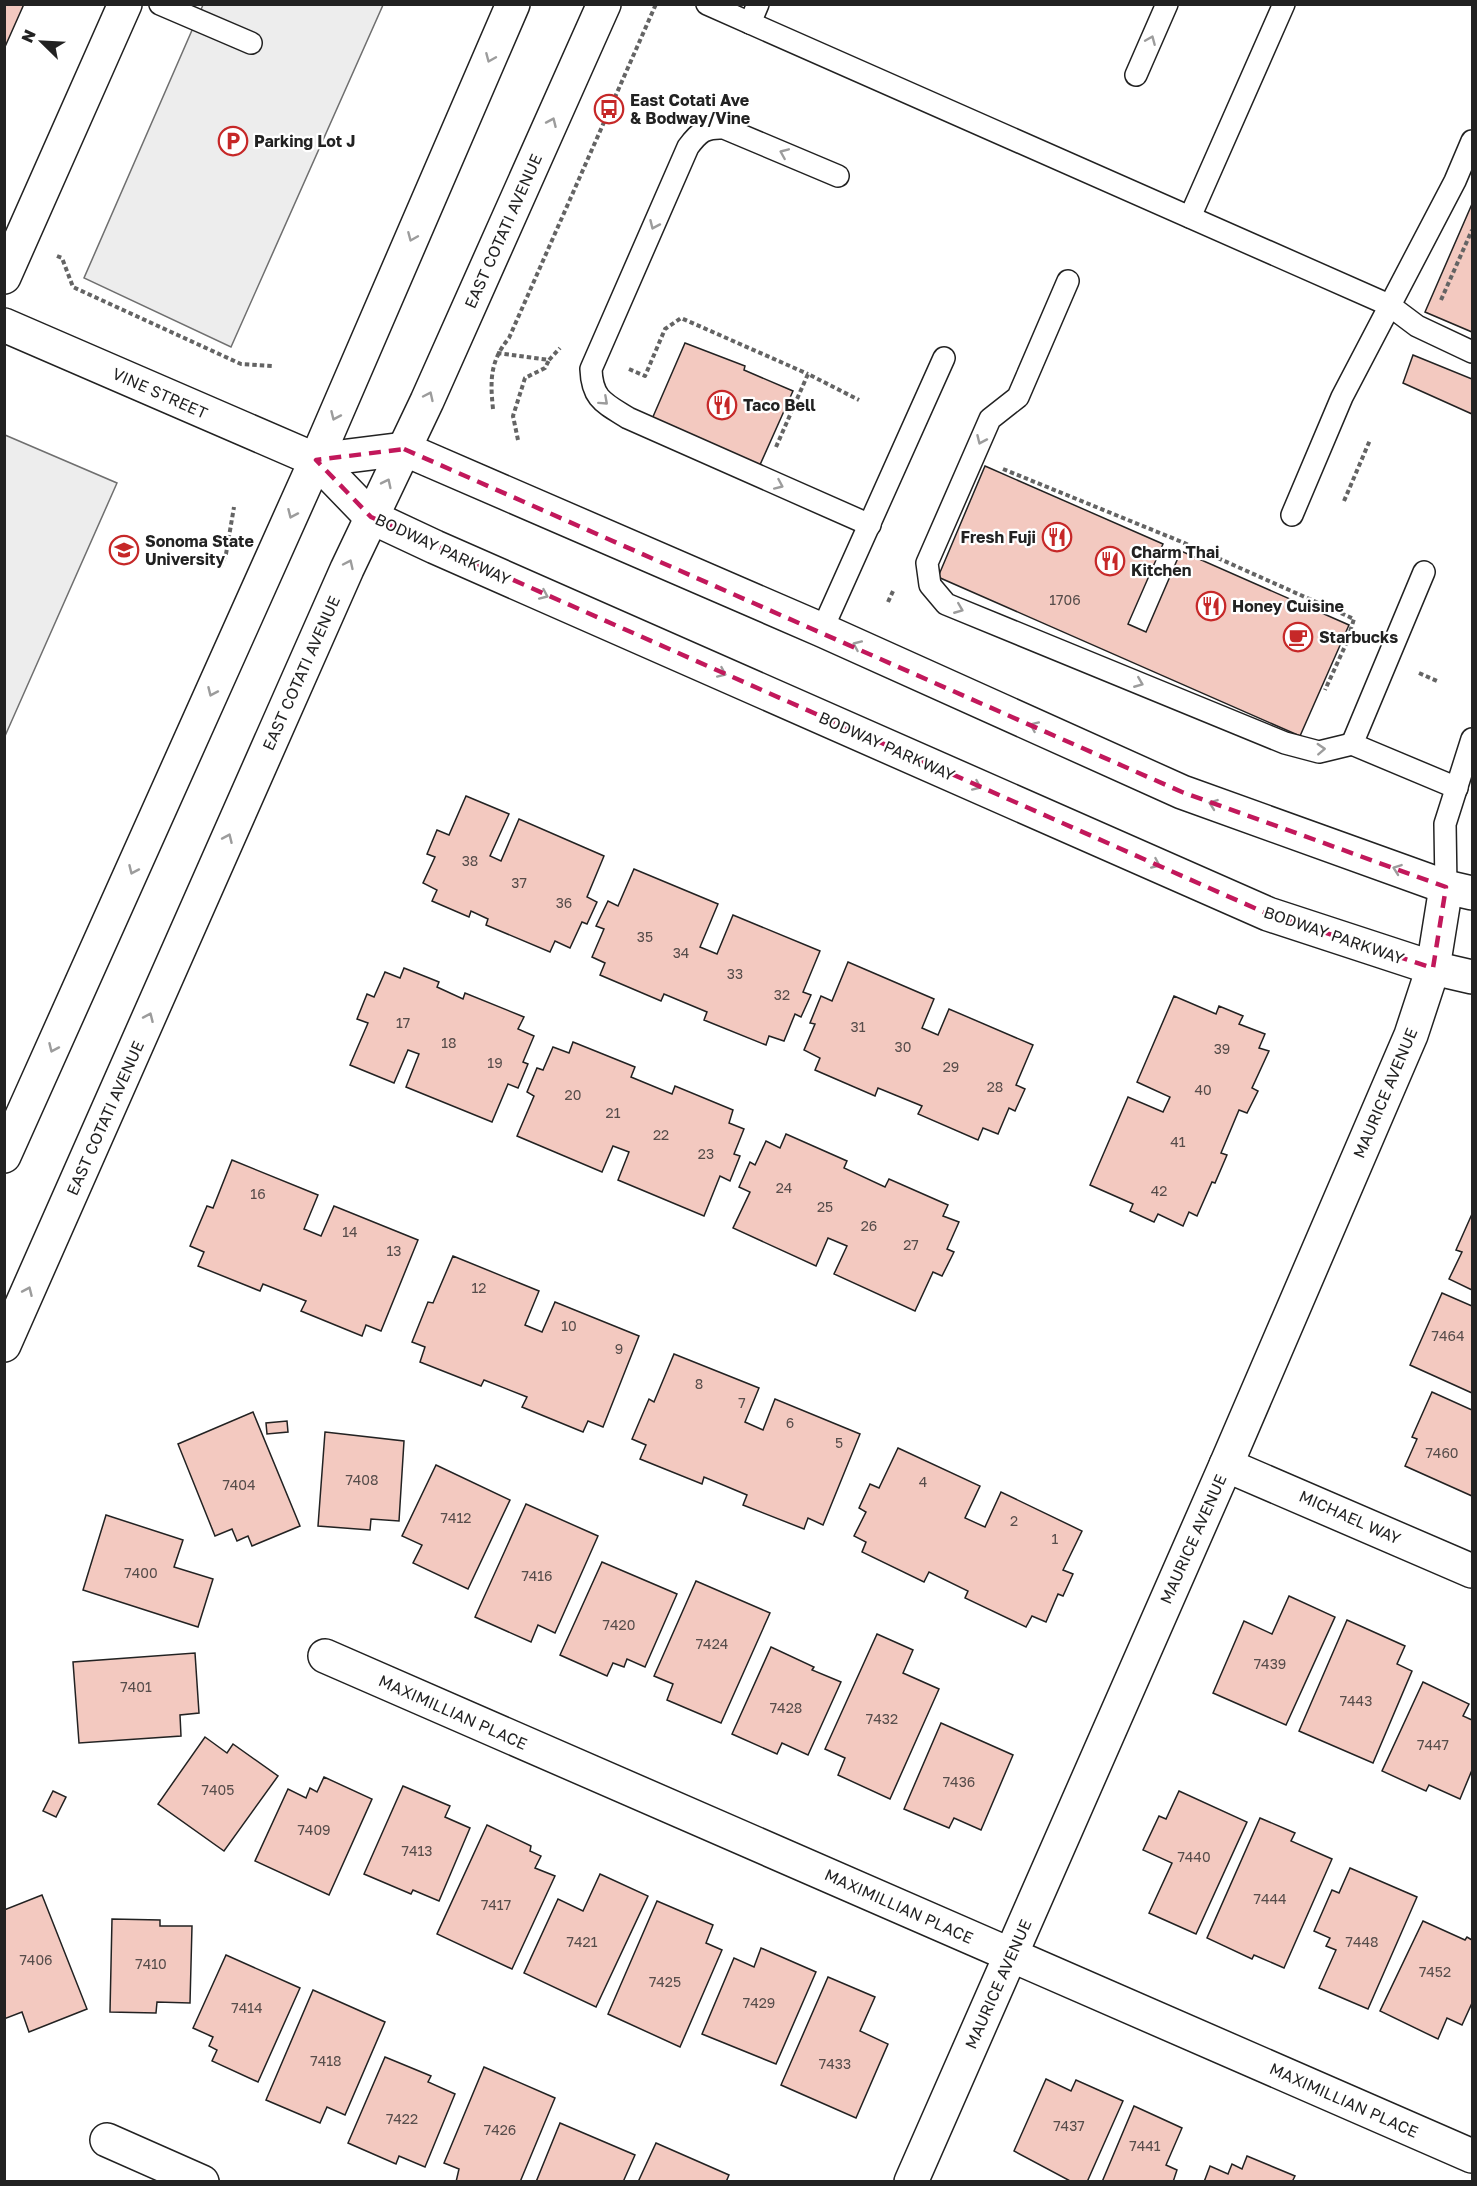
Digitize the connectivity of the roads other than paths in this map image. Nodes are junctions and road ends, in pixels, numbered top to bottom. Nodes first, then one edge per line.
1 (125, 4) edge
2 (160, 4) edge
3 (513, 4) edge
4 (604, 4) edge
5 (707, 4) edge
6 (1167, 4) edge
7 (1284, 4) edge
8 (754, 14) edge
9 (251, 43) dead end
10 (1136, 75) dead end
11 (1473, 141) edge
12 (838, 176) dead end
13 (1190, 217) junction
14 (4, 278) edge
15 (1068, 281) dead end
16 (1389, 305) junction
17 (4, 325) edge
18 (1473, 352) edge
19 (944, 358) dead end
20 (404, 448) junction
21 (316, 460) junction
22 (1292, 515) dead end
23 (371, 517) junction
24 (870, 525) junction
25 (1424, 572) dead end
26 (822, 630) junction
27 (1473, 739) edge
28 (1352, 744) junction
29 (1457, 788) junction
30 (1459, 890) edge
31 (1433, 968) junction
32 (1473, 976) edge
33 (4, 1156) edge
34 (4, 1345) edge
35 (1226, 1465) junction
36 (1473, 1571) edge
37 (325, 1656) dead end
38 (1011, 1955) junction
39 (107, 2140) dead end
40 (1473, 2156) edge
41 (202, 2181) edge
42 (911, 2181) edge

1 - 14 street
2 - 9 lane
3 -> 21 street
20 -> 4 street, EAST COTATI AVENUE
5 - 8 lane
10 -> 6 lane
7 - 13 lane
8 - 13 lane
11 - 16 lane
12 -> 24 lane
13 - 16 lane
15 -> 28 lane
16 - 18 lane
16 - 22 lane
17 - 21 street, VINE STREET
19 - 24 lane
20 - 21 street
23 -> 20 street, EAST COTATI AVENUE
20 - 26 street
21 - 23 street, BODWAY PARKWAY
21 -> 33 street
23 -> 31 street, BODWAY PARKWAY
34 -> 23 street, EAST COTATI AVENUE
24 - 26 lane
25 - 28 lane
30 -> 26 street
27 - 29 lane
28 - 29 lane
29 - 30 lane
30 - 31 street, MAURICE AVENUE
31 - 32 street, BODWAY PARKWAY
31 - 35 street, MAURICE AVENUE
35 - 36 street, MICHAEL WAY
35 - 38 street, MAURICE AVENUE
37 - 38 street, MAXIMILLIAN PLACE
38 - 40 street, MAXIMILLIAN PLACE
38 - 42 street, MAURICE AVENUE
39 - 41 street

